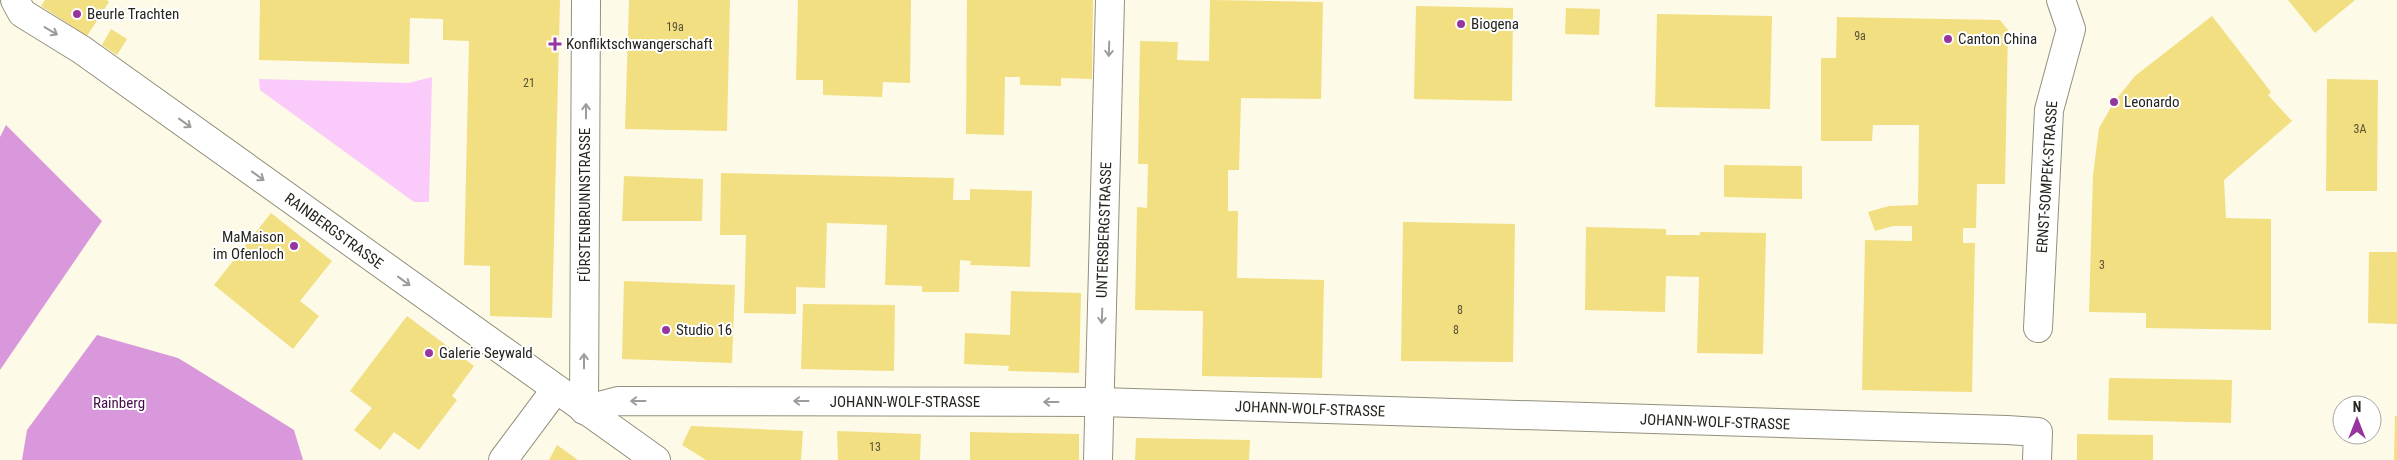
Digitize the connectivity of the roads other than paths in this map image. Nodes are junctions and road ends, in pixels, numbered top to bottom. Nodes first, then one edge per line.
1 (15, 0) edge
2 (586, 0) edge
3 (1110, 0) edge
4 (2061, 0) edge
5 (2038, 328) dead end
6 (556, 389) junction
7 (1100, 402) junction
8 (584, 410) junction
9 (503, 460) edge
10 (656, 460) edge
11 (1098, 460) edge
12 (2038, 460) edge

1 -> 6 street, RAINBERGSTRASSE
8 -> 2 street, FÜRSTENBRUNNSTRASSE
3 -> 7 street, UNTERSBERGSTRASSE
4 - 5 street, ERNST-SOMPEK-STRASSE
6 - 8 street, RAINBERGSTRASSE
6 - 9 street
7 -> 8 street, JOHANN-WOLF-STRASSE
7 - 11 street, UNTERSBERGSTRASSE
7 - 12 street, JOHANN-WOLF-STRASSE
8 - 10 street, RAINBERGSTRASSE

